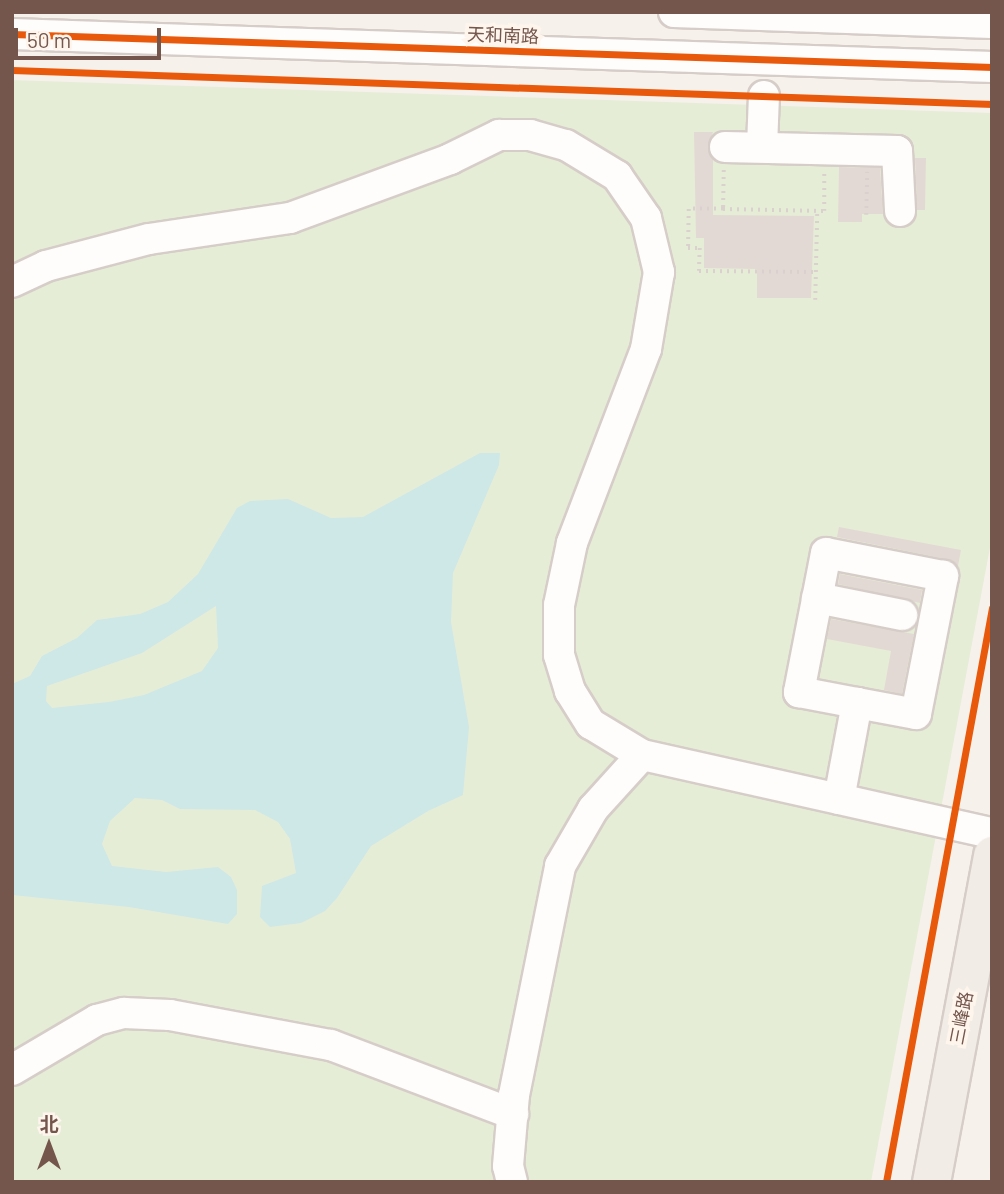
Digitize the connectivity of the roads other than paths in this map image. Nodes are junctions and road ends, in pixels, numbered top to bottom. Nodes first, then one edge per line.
1 (674, 12) edge
2 (992, 23) edge
3 (12, 34) edge
4 (992, 67) edge
5 (764, 96) dead end
6 (724, 147) road end
7 (762, 147) junction
8 (900, 211) dead end
9 (12, 282) edge
10 (817, 598) junction
11 (902, 615) dead end
12 (857, 703) junction
13 (642, 755) junction
14 (839, 799) junction
15 (992, 833) edge
16 (992, 855) edge
17 (992, 983) edge
18 (12, 1070) edge
19 (513, 1114) junction
20 (512, 1182) edge
21 (931, 1182) edge
22 (954, 1182) edge

1 - 2 street
3 - 4 street, 天和南路
5 - 7 street
6 - 7 street
7 - 8 street
9 - 13 street
10 - 11 street
10 - 12 street
10 - 12 street
12 - 14 street
13 - 14 street
13 - 19 street
14 - 15 street
16 - 21 main road, 三峰路
17 - 22 main road, 三峰路
18 - 19 street
19 - 20 street

